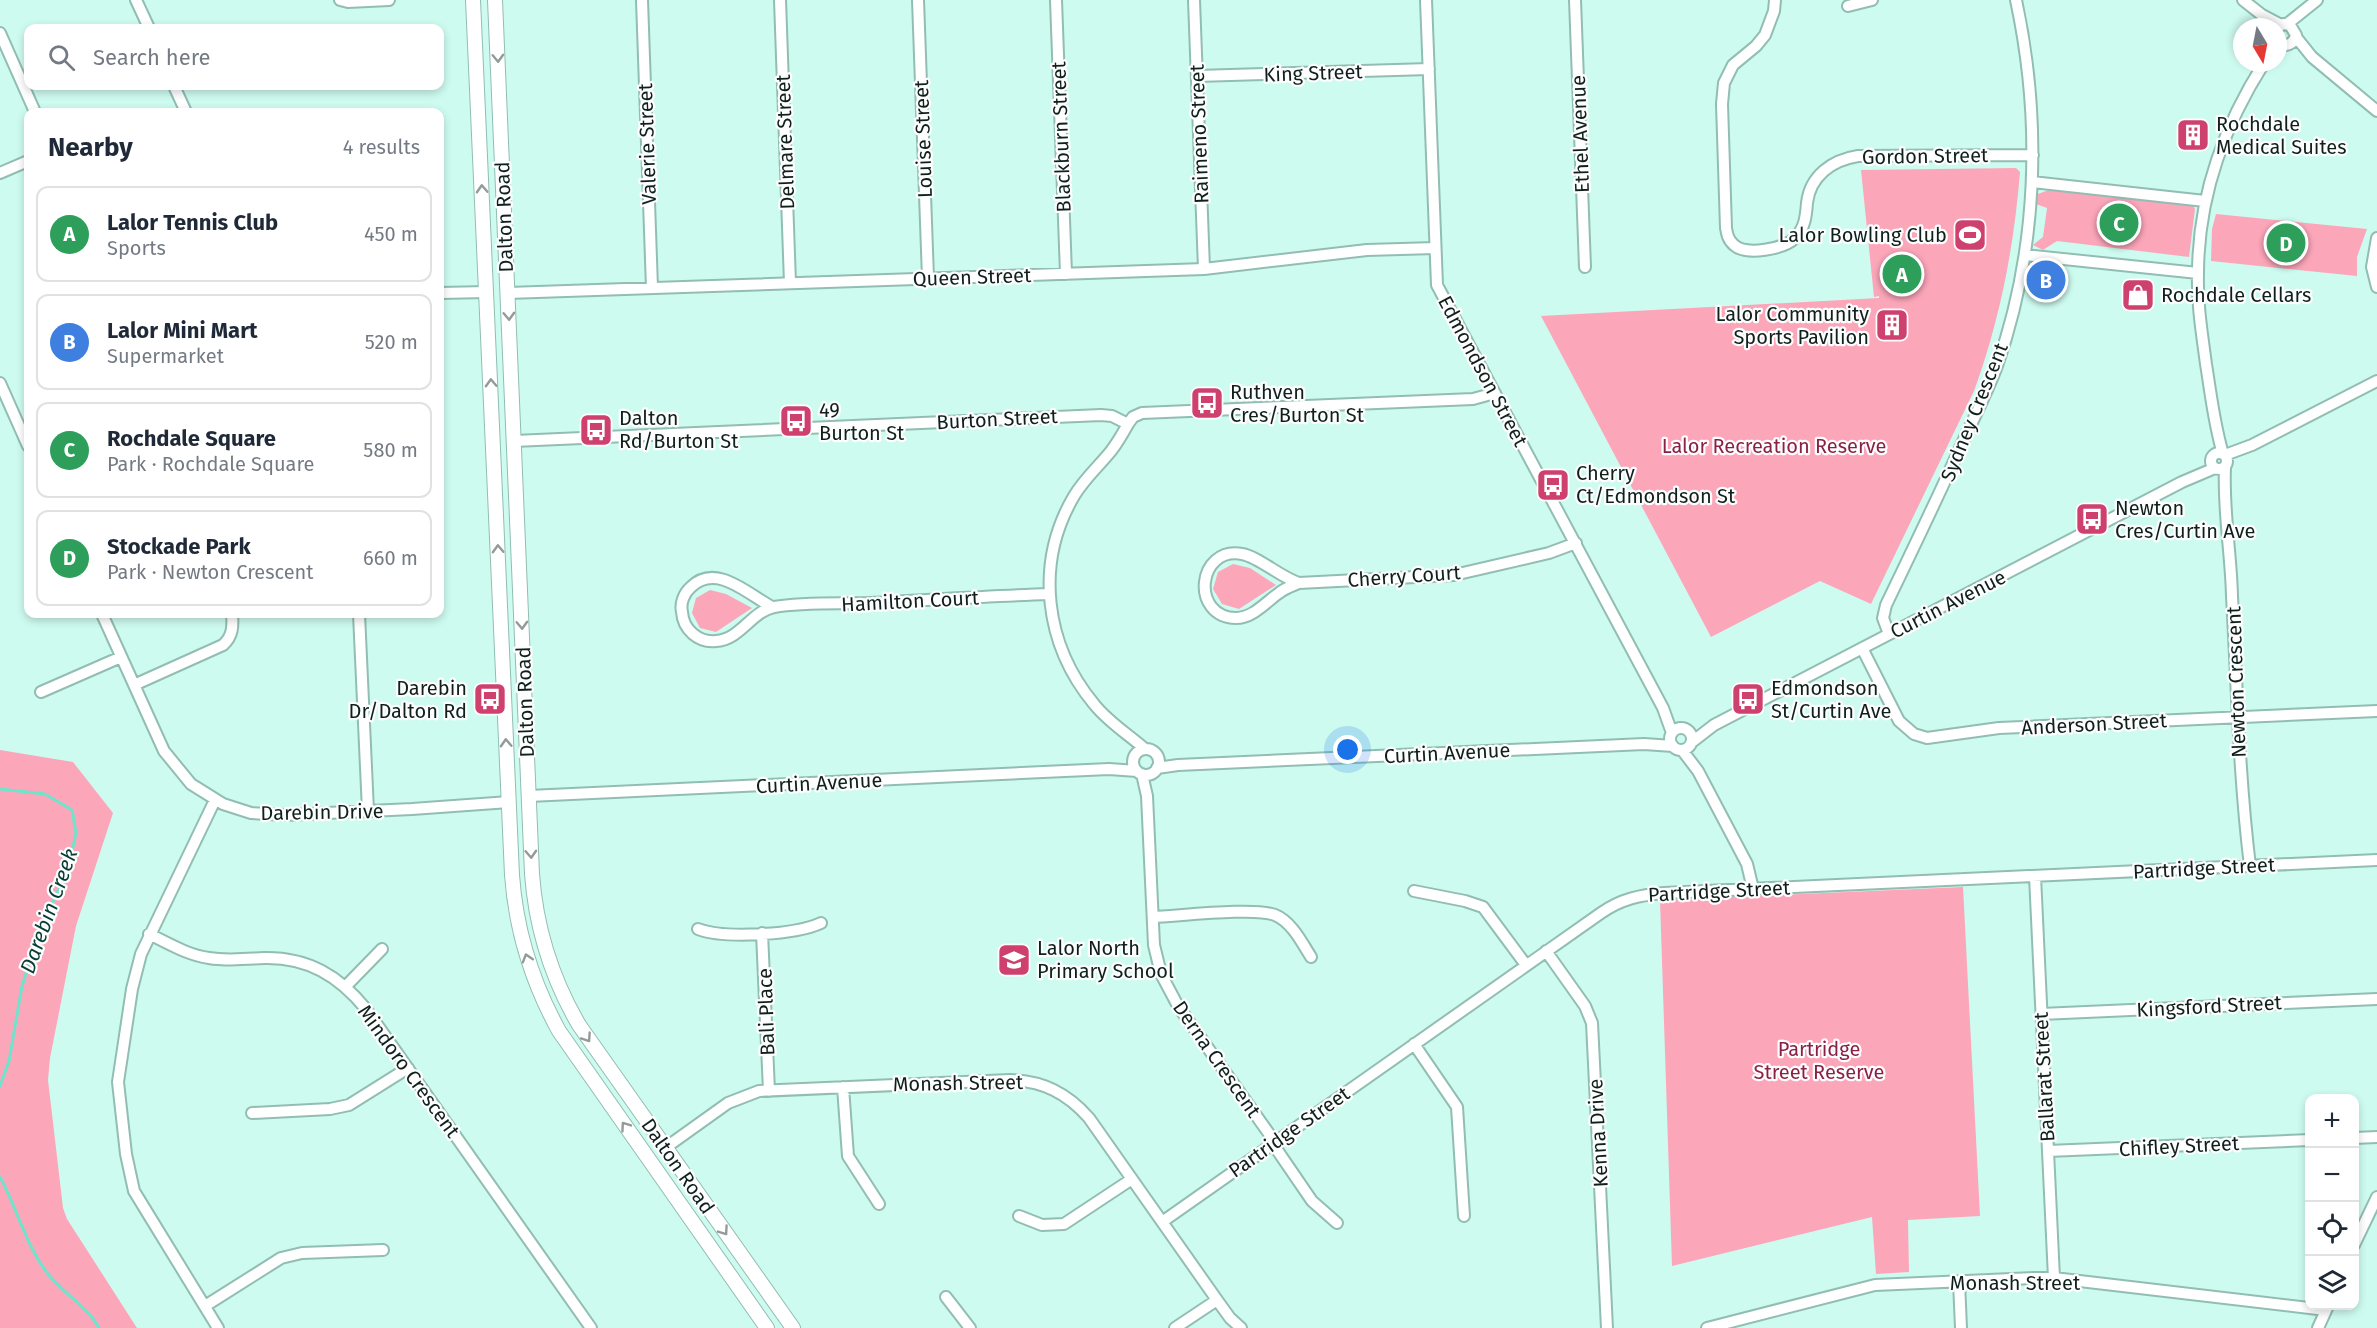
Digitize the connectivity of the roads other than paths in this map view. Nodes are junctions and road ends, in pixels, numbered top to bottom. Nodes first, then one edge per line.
1 (136, 0) edge
2 (340, 0) edge
3 (389, 0) edge
4 (473, 0) edge
5 (495, 0) edge
6 (642, 0) edge
7 (780, 0) edge
8 (918, 0) edge
9 (1056, 0) edge
10 (1194, 0) edge
11 (1426, 0) edge
12 (1575, 0) edge
13 (1775, 0) edge
14 (1872, 0) edge
15 (2016, 0) edge
16 (2243, 0) edge
17 (2317, 0) edge
18 (1848, 6) dead end
19 (2265, 18) edge
20 (147, 24) edge
21 (2287, 32) edge
22 (0, 33) edge
23 (2287, 37) edge
24 (1429, 69) junction
25 (2259, 72) edge
26 (1197, 76) junction
27 (24, 87) edge
28 (25, 90) edge
29 (176, 90) edge
30 (33, 108) edge
31 (184, 108) edge
32 (2377, 111) edge
33 (2033, 155) junction
34 (24, 163) edge
35 (0, 173) edge
36 (2032, 182) junction
37 (2205, 201) junction
38 (2377, 238) edge
39 (1435, 248) junction
40 (2025, 255) junction
41 (1585, 267) dead end
42 (1204, 269) junction
43 (2198, 273) junction
44 (1066, 274) junction
45 (928, 278) junction
46 (790, 284) junction
47 (2377, 287) edge
48 (652, 288) junction
49 (487, 291) junction
50 (444, 293) edge
51 (508, 293) junction
52 (2377, 381) edge
53 (0, 383) edge
54 (1495, 393) junction
55 (1128, 424) junction
56 (24, 437) edge
57 (514, 441) junction
58 (493, 442) junction
59 (2219, 462) junction
60 (1576, 543) junction
61 (1299, 583) junction
62 (1049, 594) junction
63 (772, 607) junction
64 (104, 618) edge
65 (232, 618) edge
66 (359, 618) edge
67 (1889, 634) junction
68 (1862, 648) junction
69 (121, 657) junction
70 (134, 685) junction
71 (40, 692) dead end
72 (2377, 711) edge
73 (2238, 717) junction
74 (1125, 733) junction
75 (1681, 739) junction
76 (1145, 749) junction
77 (1157, 756) junction
78 (1178, 765) junction
79 (1142, 767) junction
80 (529, 796) junction
81 (215, 800) junction
82 (509, 802) junction
83 (368, 812) junction
84 (2377, 860) edge
85 (2250, 866) junction
86 (2035, 876) junction
87 (1753, 889) junction
88 (1414, 891) dead end
89 (1153, 917) junction
90 (821, 923) dead end
91 (698, 928) dead end
92 (762, 933) junction
93 (149, 934) junction
94 (382, 949) dead end
95 (1546, 951) junction
96 (1311, 957) dead end
97 (1526, 965) junction
98 (346, 986) junction
99 (2377, 999) edge
100 (2041, 1014) junction
101 (1414, 1044) junction
102 (408, 1068) junction
103 (843, 1087) junction
104 (769, 1091) junction
105 (252, 1113) dead end
106 (2376, 1137) edge
107 (2359, 1138) edge
108 (2305, 1140) edge
109 (1274, 1143) junction
110 (665, 1148) junction
111 (2048, 1152) junction
112 (648, 1160) junction
113 (1132, 1179) junction
114 (2377, 1197) edge
115 (879, 1204) dead end
116 (1019, 1216) dead end
117 (1464, 1216) dead end
118 (1162, 1221) junction
119 (1337, 1223) dead end
120 (2359, 1236) edge
121 (383, 1250) dead end
122 (2054, 1278) junction
123 (1959, 1282) junction
124 (946, 1297) dead end
125 (1217, 1300) junction
126 (2305, 1305) edge
127 (205, 1306) junction
128 (2326, 1310) edge
129 (218, 1328) edge
130 (591, 1328) edge
131 (767, 1328) edge
132 (793, 1328) edge
133 (970, 1328) edge
134 (1175, 1328) edge
135 (1241, 1328) edge
136 (1607, 1328) edge
137 (1707, 1328) edge
138 (1961, 1328) edge
139 (2318, 1328) edge

1 - 20 street
2 - 3 street
49 -> 4 main road, Dalton Road
5 -> 51 main road, Dalton Road
6 - 48 street, Valerie Street
7 - 46 street, Delmare Street
8 - 45 street, Louise Street
9 - 44 street, Blackburn Street
10 - 26 street, Raimeno Street
11 - 24 street, Edmondson Street
12 - 41 street, Ethel Avenue
13 - 33 street, Gordon Street
14 - 18 street
15 - 33 street, Sydney Crescent
16 - 19 street
17 - 21 street
22 - 27 street
23 - 32 street
24 - 26 street, King Street
24 - 39 street, Edmondson Street
25 - 37 street, Newton Crescent
26 - 42 street, Raimeno Street
28 - 30 street
29 - 31 street
33 - 36 street, Sydney Crescent
34 - 35 street
36 - 37 street
36 - 40 street, Sydney Crescent
37 - 43 street, Newton Crescent
38 - 47 street
39 - 42 street, Queen Street
39 - 54 street, Edmondson Street
40 - 43 street
40 - 67 street, Sydney Crescent
42 - 44 street, Queen Street
43 - 59 street, Newton Crescent
44 - 45 street, Queen Street
45 - 46 street, Queen Street
46 - 48 street, Queen Street
48 - 51 street, Queen Street
49 - 50 street
58 -> 49 main road, Dalton Road
51 -> 57 main road, Dalton Road
52 - 59 street, Curtin Avenue
53 - 56 street
54 - 55 street
54 - 60 street, Edmondson Street
55 - 57 street, Burton Street
55 - 62 street, Curtin Avenue
57 - 58 main road, Burton Street
57 -> 80 main road, Dalton Road
82 -> 58 main road, Dalton Road
59 - 67 street, Curtin Avenue
59 - 73 street, Newton Crescent
60 - 61 street, Cherry Court
60 - 75 street, Edmondson Street
61 - 61 street, Cherry Court
62 - 63 street, Hamilton Court
62 - 74 street, Curtin Avenue
63 - 63 street
64 - 69 street, Darebin Drive
65 - 70 street
66 - 83 street
67 - 68 street, Curtin Avenue
68 - 73 street, Anderson Street
68 - 75 street, Curtin Avenue
69 - 70 street, Darebin Drive
69 - 71 street
70 - 81 street, Darebin Drive
72 - 73 street, Anderson Street
73 - 85 street, Newton Crescent
74 - 76 street, Curtin Avenue
74 - 79 street
75 - 78 street, Curtin Avenue
75 - 87 street, Edmondson Street
76 - 77 street, Curtin Avenue
76 - 79 street
77 - 78 street, Curtin Avenue
77 - 79 street, Derna Crescent
78 - 79 street, Curtin Avenue
79 - 80 street, Curtin Avenue
79 - 89 street, Derna Crescent
80 -> 110 main road, Dalton Road
81 - 83 street, Darebin Drive
81 - 93 street
82 - 83 street, Darebin Drive
112 -> 82 main road, Dalton Road
84 - 85 street, Partridge Street
85 - 86 street, Partridge Street
86 - 87 street, Partridge Street
86 - 100 street, Ballarat Street
87 - 95 street, Partridge Street
88 - 97 street
89 - 96 street
89 - 109 street, Derna Crescent
90 - 92 street
91 - 92 street
92 - 104 street, Bali Place
93 - 98 street, Mindoro Crescent
93 - 127 street
94 - 98 street
95 - 97 street, Partridge Street
95 - 136 street, Kenna Drive
97 - 101 street, Partridge Street
98 - 102 street, Mindoro Crescent
99 - 100 street, Kingsford Street
100 - 111 street, Ballarat Street
101 - 109 street, Partridge Street
101 - 117 street
102 - 105 street
102 - 130 street, Mindoro Crescent
103 - 104 street, Monash Street
103 - 113 street, Monash Street
103 - 115 street
104 - 110 street, Monash Street
106 - 107 street
108 - 111 street, Chifley Street
109 - 118 street, Partridge Street
109 - 119 street, Derna Crescent
110 - 112 main road, Monash Street
110 -> 132 main road, Dalton Road
111 - 122 street, Ballarat Street
112 - 131 main road, Dalton Road
113 - 116 street
113 - 118 street, Monash Street
114 - 120 street
118 - 125 street, Monash Street
121 - 127 street
122 - 123 street, Monash Street
122 - 126 street, Monash Street
123 - 137 street, Monash Street
123 - 138 street
124 - 133 street
125 - 134 street
125 - 135 street, Monash Street
127 - 129 street
128 - 139 street

